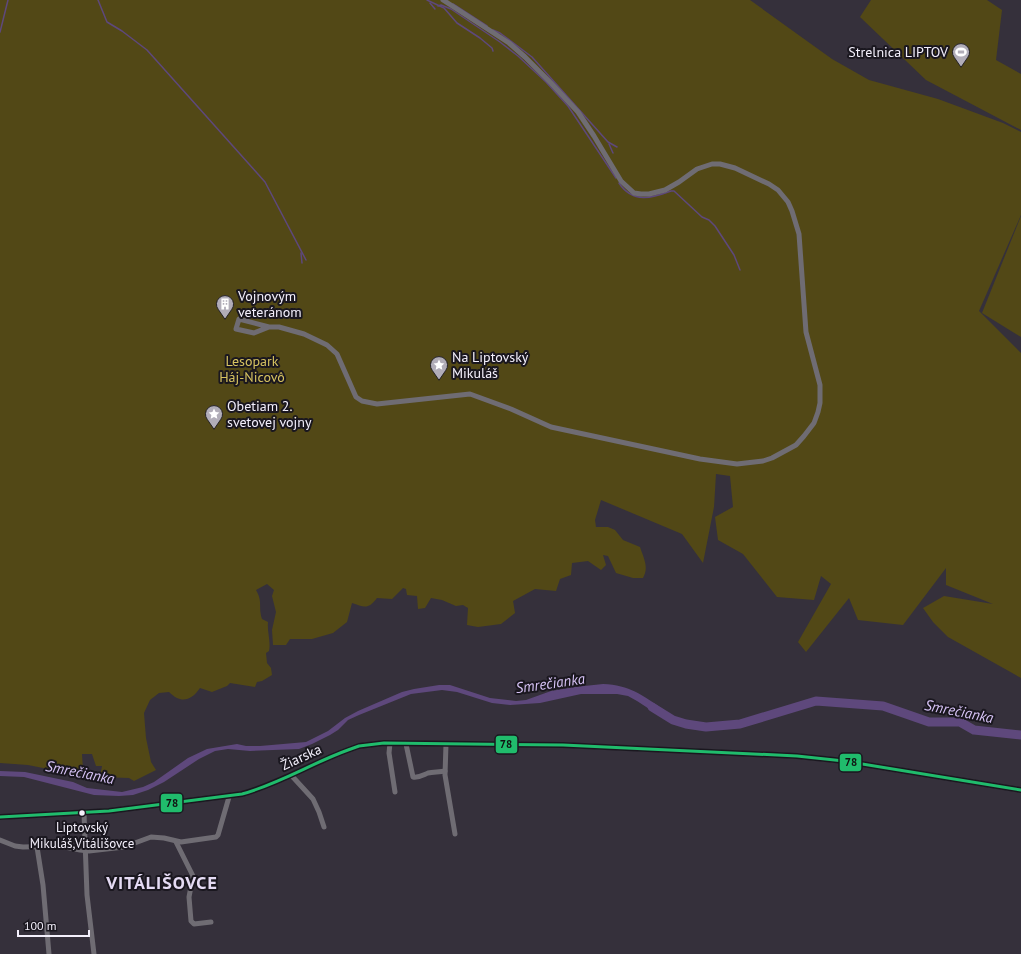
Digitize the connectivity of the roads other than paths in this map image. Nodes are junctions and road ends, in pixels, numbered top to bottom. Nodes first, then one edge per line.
1 (444, 0) edge
2 (269, 327) junction
3 (390, 743) junction
4 (406, 744) junction
5 (446, 744) junction
6 (445, 771) junction
7 (291, 775) junction
8 (1021, 790) edge
9 (395, 792) dead end
10 (229, 797) junction
11 (84, 813) junction
12 (0, 817) edge
13 (324, 827) dead end
14 (455, 834) dead end
15 (0, 840) edge
16 (176, 842) junction
17 (37, 847) junction
18 (85, 850) junction
19 (211, 922) dead end
20 (49, 954) edge
21 (94, 954) edge

1 - 2 street
2 - 2 street
3 - 4 street, Žiarska
3 - 7 street, Žiarska
3 - 9 street
4 - 5 street, Žiarska
4 - 6 street
5 - 6 street
5 - 8 street, Žiarska
6 - 14 street
7 - 10 street, Žiarska
7 - 13 street
10 - 11 street, Žiarska
10 - 16 street
11 - 12 street, Žiarska
11 - 18 street
15 - 17 street
16 - 18 street
16 - 19 street
17 - 18 street
17 - 20 street
18 - 21 street

